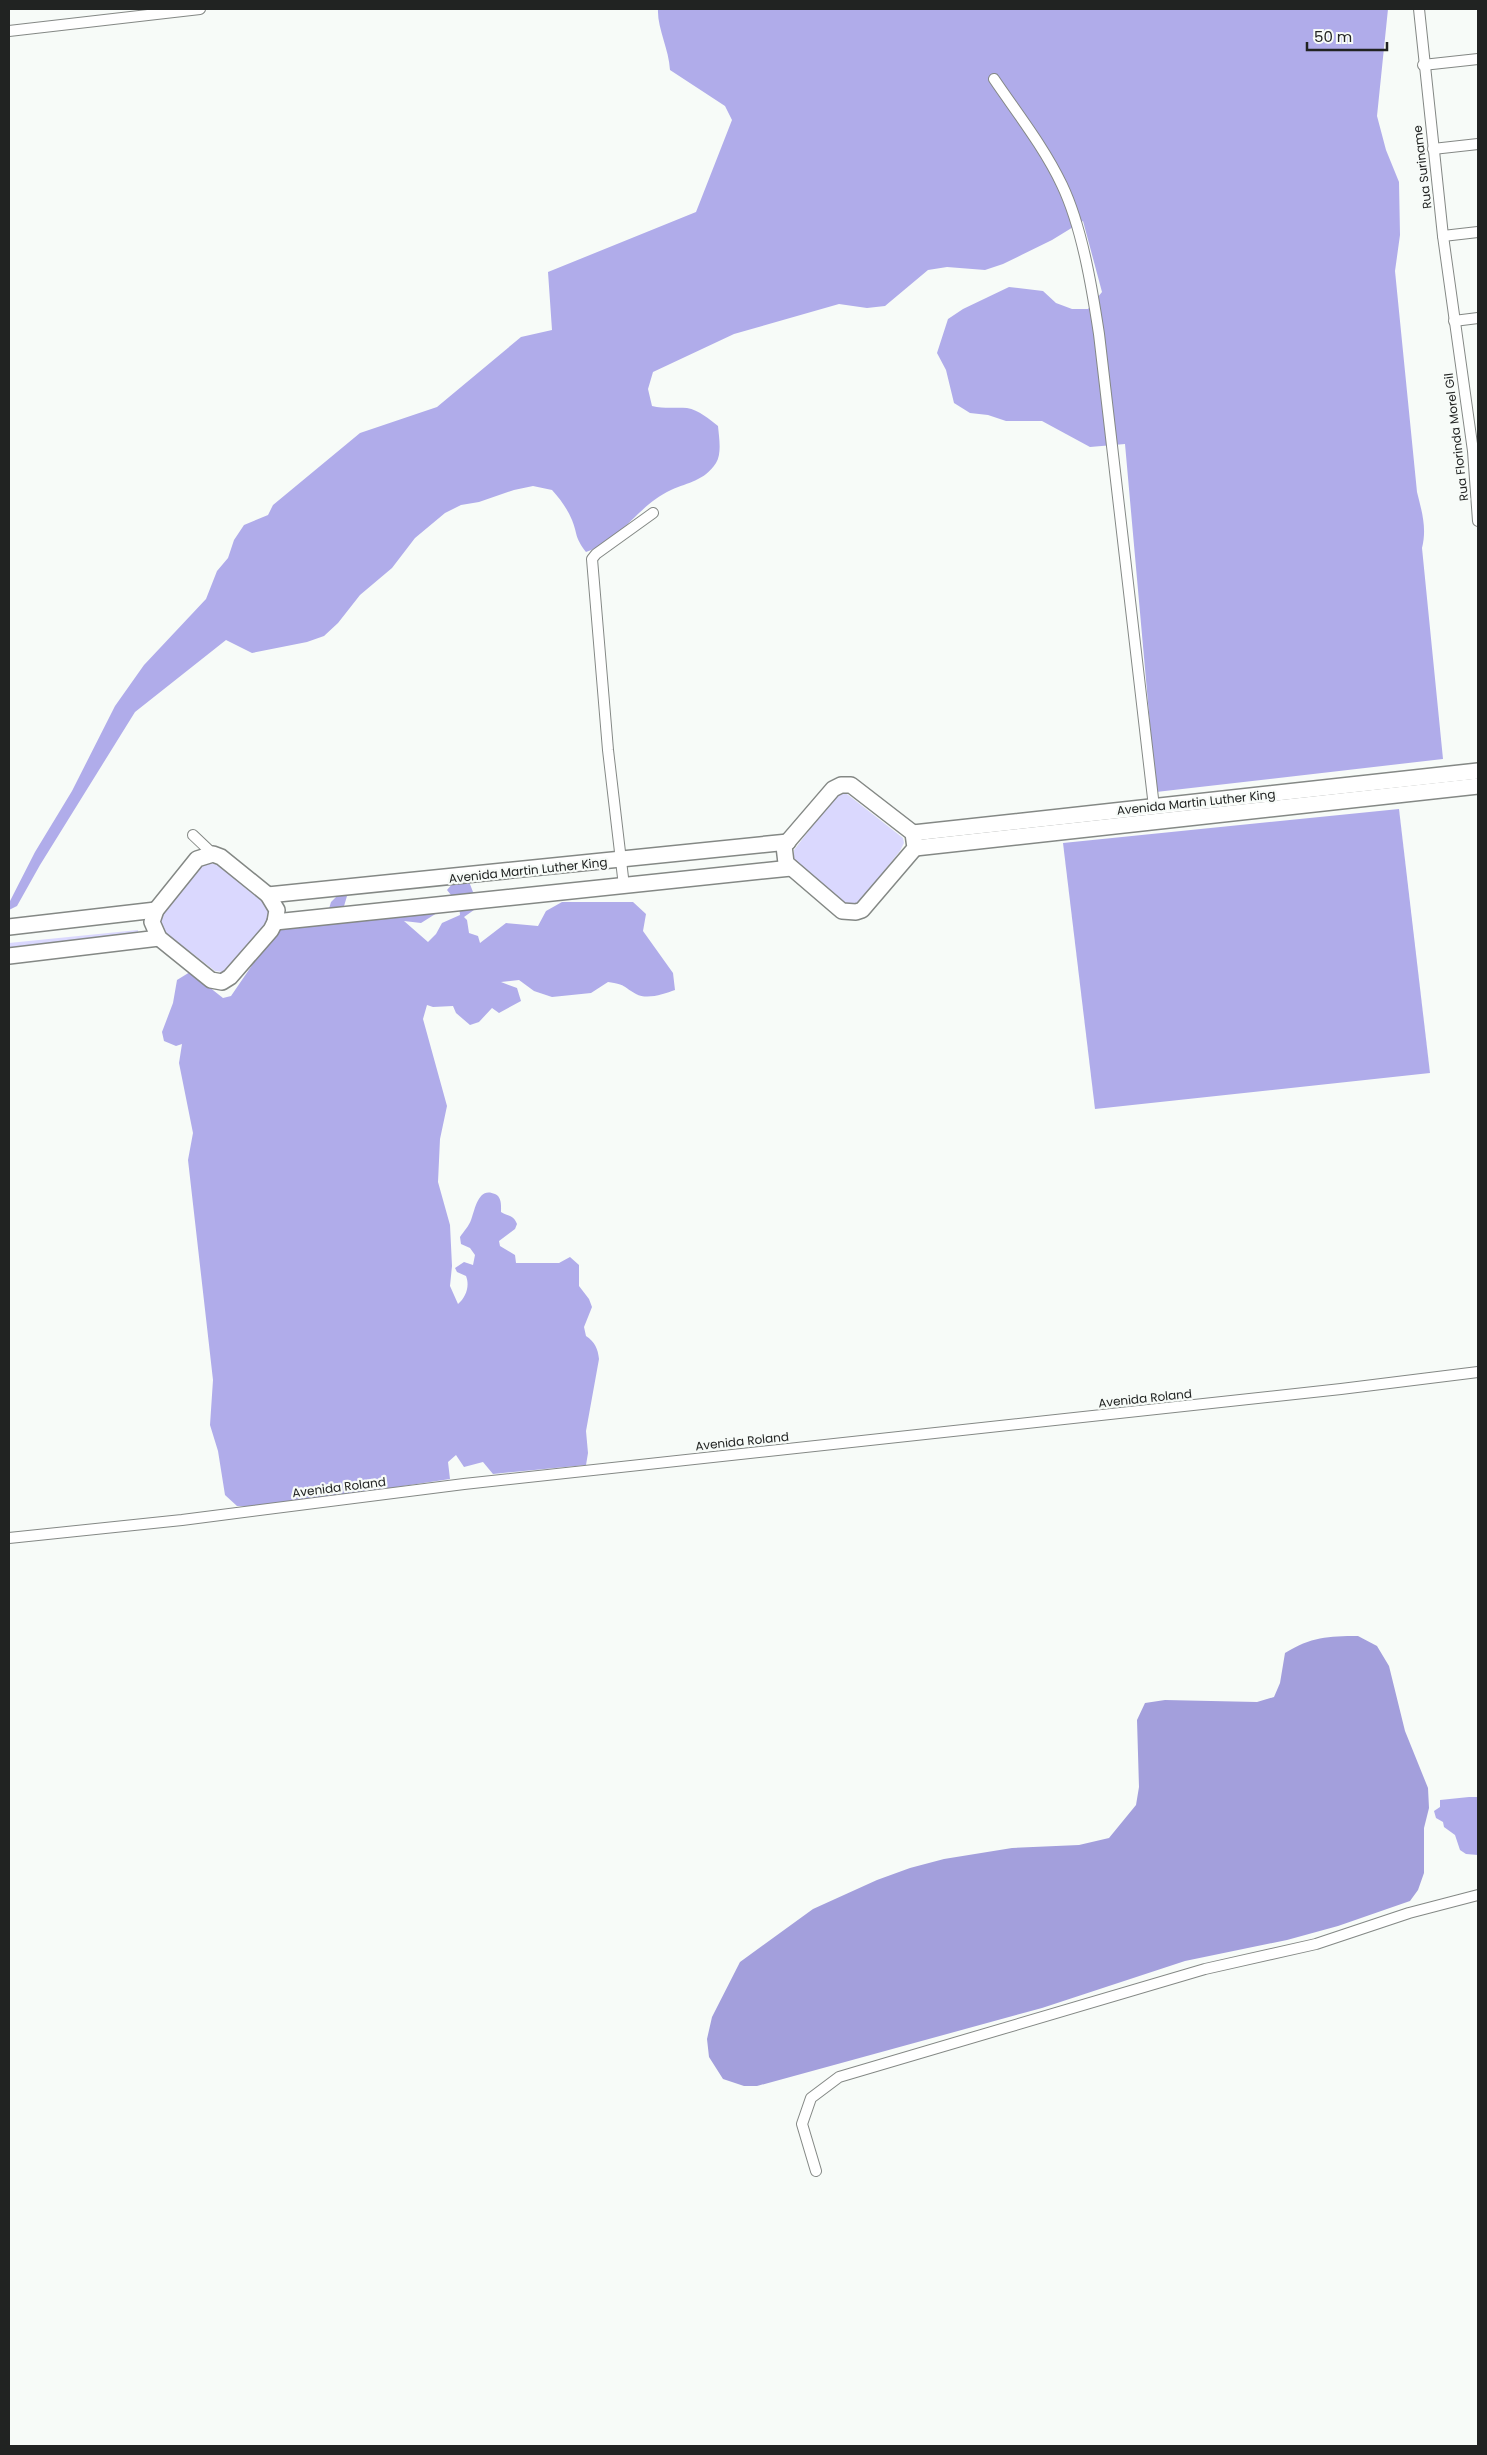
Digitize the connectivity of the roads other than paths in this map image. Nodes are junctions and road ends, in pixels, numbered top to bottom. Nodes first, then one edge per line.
1 (200, 9) edge
2 (1419, 9) edge
3 (9, 31) edge
4 (1478, 59) edge
5 (1423, 65) junction
6 (994, 79) dead end
7 (1478, 144) edge
8 (1432, 149) junction
9 (1478, 232) edge
10 (1443, 236) junction
11 (1478, 318) edge
12 (1454, 321) junction
13 (1476, 451) edge
14 (653, 513) dead end
15 (1478, 521) edge
16 (1478, 771) edge
17 (1478, 786) edge
18 (1154, 807) junction
19 (193, 836) dead end
20 (914, 841) junction
21 (788, 842) junction
22 (213, 854) junction
23 (621, 860) junction
24 (791, 868) junction
25 (443, 879) junction
26 (624, 886) junction
27 (268, 896) junction
28 (446, 905) junction
29 (156, 910) junction
30 (275, 922) junction
31 (9, 928) edge
32 (159, 938) junction
33 (9, 956) edge
34 (1478, 1372) edge
35 (9, 1538) edge
36 (1478, 1895) edge
37 (816, 2171) dead end

1 - 3 street
2 - 5 street, Rua Suriname
4 - 5 street
5 - 8 street, Rua Suriname
6 - 18 street
7 - 8 street
8 - 10 street, Rua Suriname
9 - 10 street
10 - 12 street, Rua Suriname
11 - 12 street
12 - 13 street, Rua Florinda Morel Gil
13 - 15 street, Rua Florinda Morel Gil
14 - 23 street
16 - 18 main road, Avenida Martin Luther King
17 - 20 main road, Avenida Martin Luther King
18 - 20 main road, Avenida Martin Luther King
19 - 22 street
20 - 21 main road
20 - 24 main road
21 - 23 main road, Avenida Martin Luther King
21 - 24 main road
22 - 27 main road
22 - 29 main road
23 - 25 main road, Avenida Martin Luther King
23 - 26 street
24 - 26 main road
25 - 27 main road, Avenida Martin Luther King
25 - 28 main road
26 - 28 main road
27 - 30 main road
28 - 30 main road
29 - 31 main road
29 - 32 main road
30 - 32 main road
32 - 33 main road
34 - 35 street, Avenida Roland
36 - 37 street

